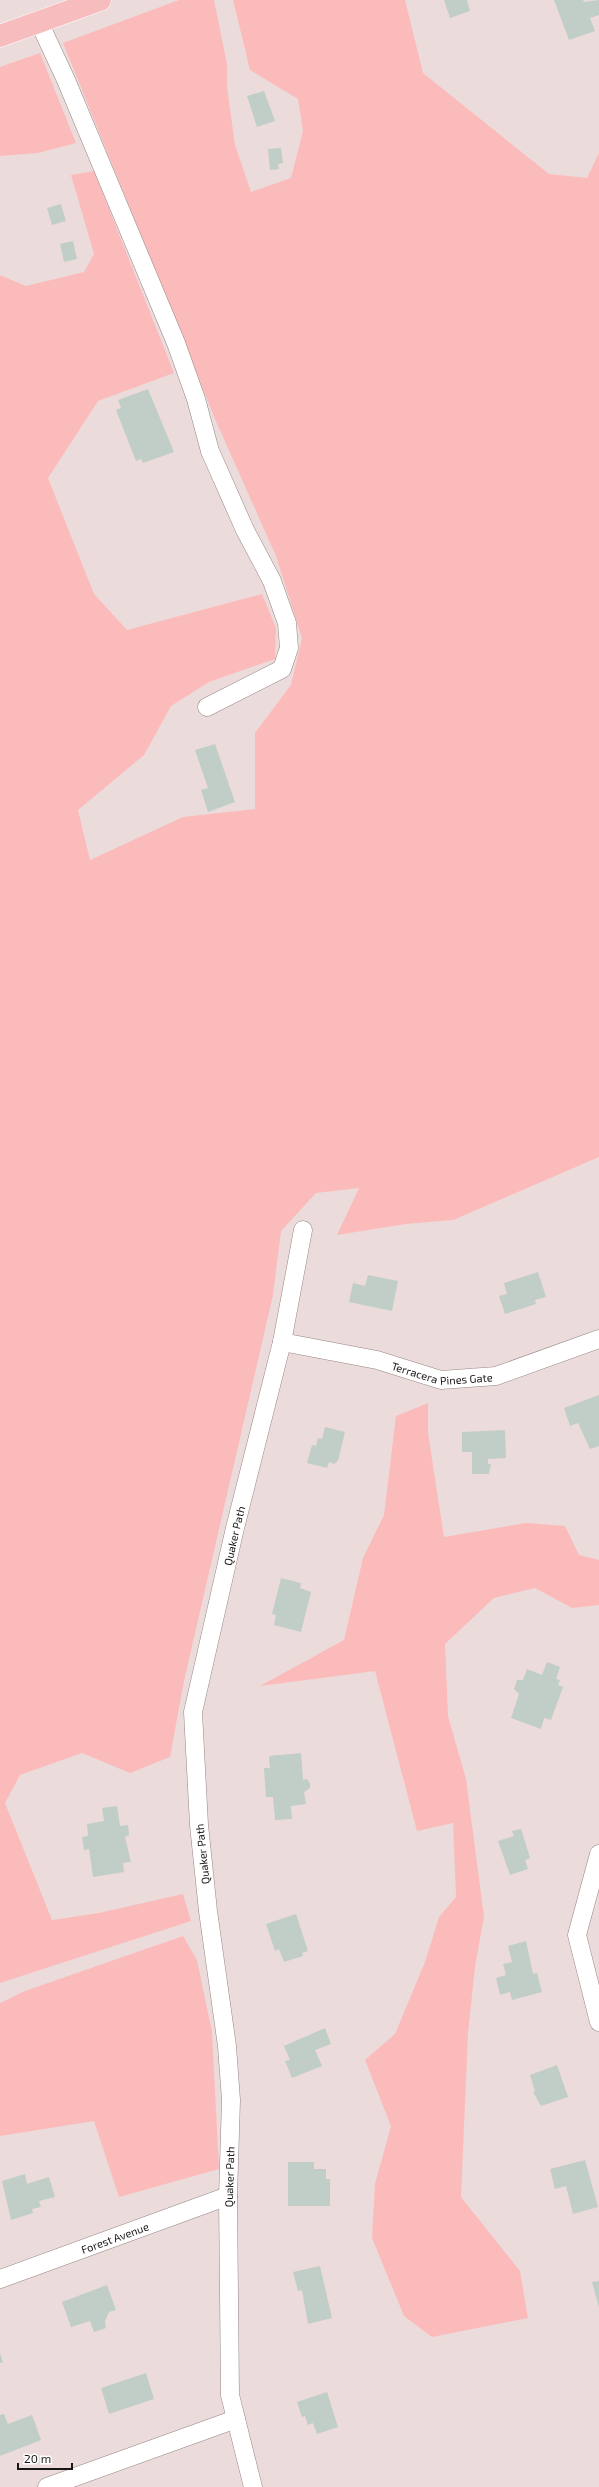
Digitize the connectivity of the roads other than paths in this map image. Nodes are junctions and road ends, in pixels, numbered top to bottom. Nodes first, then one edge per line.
1 (100, 0) edge
2 (39, 22) junction
3 (0, 36) edge
4 (207, 707) dead end
5 (303, 1230) dead end
6 (599, 1339) edge
7 (282, 1342) junction
8 (599, 1857) edge
9 (599, 2022) edge
10 (228, 2196) junction
11 (0, 2279) edge
12 (236, 2419) junction
13 (47, 2487) edge
14 (253, 2487) edge

1 - 2 main road
2 - 3 main road
2 - 4 street
5 - 7 street, Quaker Path
6 - 7 street, Terracera Pines Gate
7 - 10 street, Quaker Path
8 - 9 street
10 - 11 street, Forest Avenue
10 - 12 street, Quaker Path
12 - 13 street
12 - 14 street, Quaker Path

